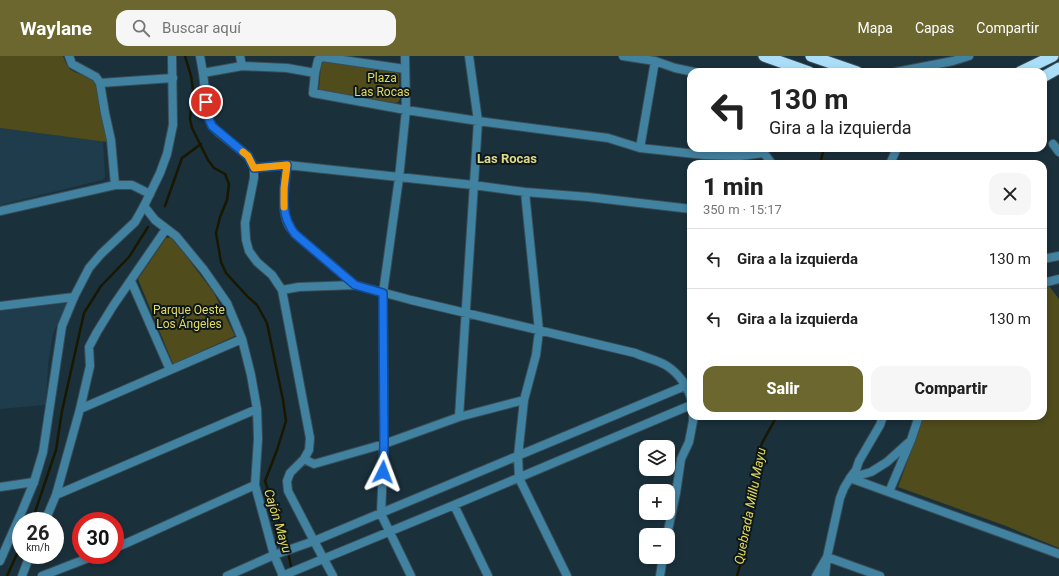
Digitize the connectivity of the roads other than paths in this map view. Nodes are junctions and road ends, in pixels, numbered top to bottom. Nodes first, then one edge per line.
1 (69, 56) edge
2 (172, 56) edge
3 (200, 56) edge
4 (240, 56) edge
5 (405, 56) edge
6 (469, 56) edge
7 (623, 56) edge
8 (764, 56) edge
9 (811, 56) edge
10 (969, 56) edge
11 (1053, 56) edge
12 (655, 61) junction
13 (242, 66) junction
14 (798, 68) edge
15 (846, 68) edge
16 (918, 68) edge
17 (1028, 68) edge
18 (1059, 68) edge
19 (405, 69) junction
20 (687, 71) edge
21 (203, 73) junction
22 (315, 73) junction
23 (1047, 75) edge
24 (173, 78) junction
25 (100, 83) junction
26 (406, 110) junction
27 (478, 121) junction
28 (1053, 144) dead end
29 (640, 148) junction
30 (1059, 152) edge
31 (769, 160) edge
32 (287, 165) junction
33 (254, 168) junction
34 (399, 178) junction
35 (115, 185) junction
36 (473, 185) junction
37 (525, 192) junction
38 (150, 194) junction
39 (144, 206) junction
40 (687, 209) edge
41 (0, 211) edge
42 (166, 229) junction
43 (1059, 256) edge
44 (1047, 258) edge
45 (1056, 280) edge
46 (131, 281) junction
47 (355, 285) junction
48 (1059, 288) edge
49 (282, 290) junction
50 (383, 293) junction
51 (74, 297) junction
52 (0, 306) edge
53 (465, 312) junction
54 (539, 331) junction
55 (242, 339) junction
56 (170, 370) junction
57 (685, 386) junction
58 (687, 390) edge
59 (524, 400) junction
60 (687, 407) edge
61 (80, 409) junction
62 (257, 409) junction
63 (459, 417) junction
64 (693, 420) edge
65 (881, 420) edge
66 (918, 420) edge
67 (911, 440) junction
68 (384, 444) junction
69 (518, 456) junction
70 (304, 460) junction
71 (519, 478) junction
72 (850, 478) junction
73 (34, 482) junction
74 (255, 485) junction
75 (0, 487) edge
76 (890, 492) junction
77 (56, 495) junction
78 (454, 505) junction
79 (49, 512) edge
80 (381, 514) junction
81 (668, 528) edge
82 (389, 532) junction
83 (314, 542) junction
84 (124, 544) edge
85 (1059, 554) edge
86 (274, 555) junction
87 (827, 557) junction
88 (323, 559) junction
89 (0, 561) edge
90 (27, 564) edge
91 (73, 564) edge
92 (662, 564) edge
93 (288, 574) edge
94 (329, 574) edge
95 (22, 576) edge
96 (42, 576) edge
97 (227, 576) edge
98 (411, 576) edge
99 (488, 576) edge
100 (567, 576) edge
101 (660, 576) edge
102 (816, 576) edge
103 (825, 576) edge
104 (880, 576) edge

1 - 25 street
2 - 24 street
3 - 21 street
4 - 13 street
5 - 19 street
6 - 27 street
7 - 12 street
8 - 14 highway
9 - 15 highway
10 - 16 street
11 - 17 highway
12 - 20 street
12 - 29 street
13 - 21 street
13 - 22 street
18 - 23 highway
19 - 22 street
19 - 26 street
21 - 33 street
22 - 26 street
24 - 25 street
24 - 38 street
25 - 35 street
26 - 27 street
26 - 34 street
27 - 29 street
27 - 36 street
28 - 30 street
29 - 31 street
32 - 33 street
32 - 34 street
32 - 47 street
33 - 49 street
34 - 36 street
34 - 50 street
35 - 38 street
35 - 41 street
36 - 37 street
36 - 53 street
37 - 40 street
37 - 54 street
38 - 39 street
39 - 42 street
39 - 51 street
42 - 46 street
42 - 55 street
43 - 44 street
45 - 48 street
46 - 56 street
46 - 61 street
47 - 49 street
47 - 50 street
49 - 70 street
50 - 53 street
50 - 68 street
51 - 52 street
51 - 73 street
53 - 54 street
53 - 63 street
54 - 57 street
54 - 59 street
55 - 56 street
55 - 62 street
56 - 61 street
57 - 58 street
57 - 69 street
59 - 63 street
59 - 69 street
60 - 71 street
61 - 77 street
62 - 74 street
62 - 77 street
63 - 68 street
64 - 81 street
65 - 72 street
66 - 67 street
67 - 72 street
67 - 76 street
68 - 70 street
68 - 80 street
69 - 71 street
69 - 80 street
70 - 83 street
71 - 78 street
71 - 100 street
72 - 76 street
72 - 87 street
73 - 75 street
73 - 89 street
74 - 84 street
74 - 86 street
76 - 85 street
77 - 79 street
78 - 82 street
78 - 99 street
80 - 82 street
80 - 83 street
82 - 88 street
82 - 98 street
83 - 86 street
83 - 88 street
86 - 93 street
86 - 97 street
87 - 102 street
87 - 103 street
87 - 104 street
88 - 93 street
88 - 94 street
90 - 95 street
91 - 96 street
92 - 101 street

